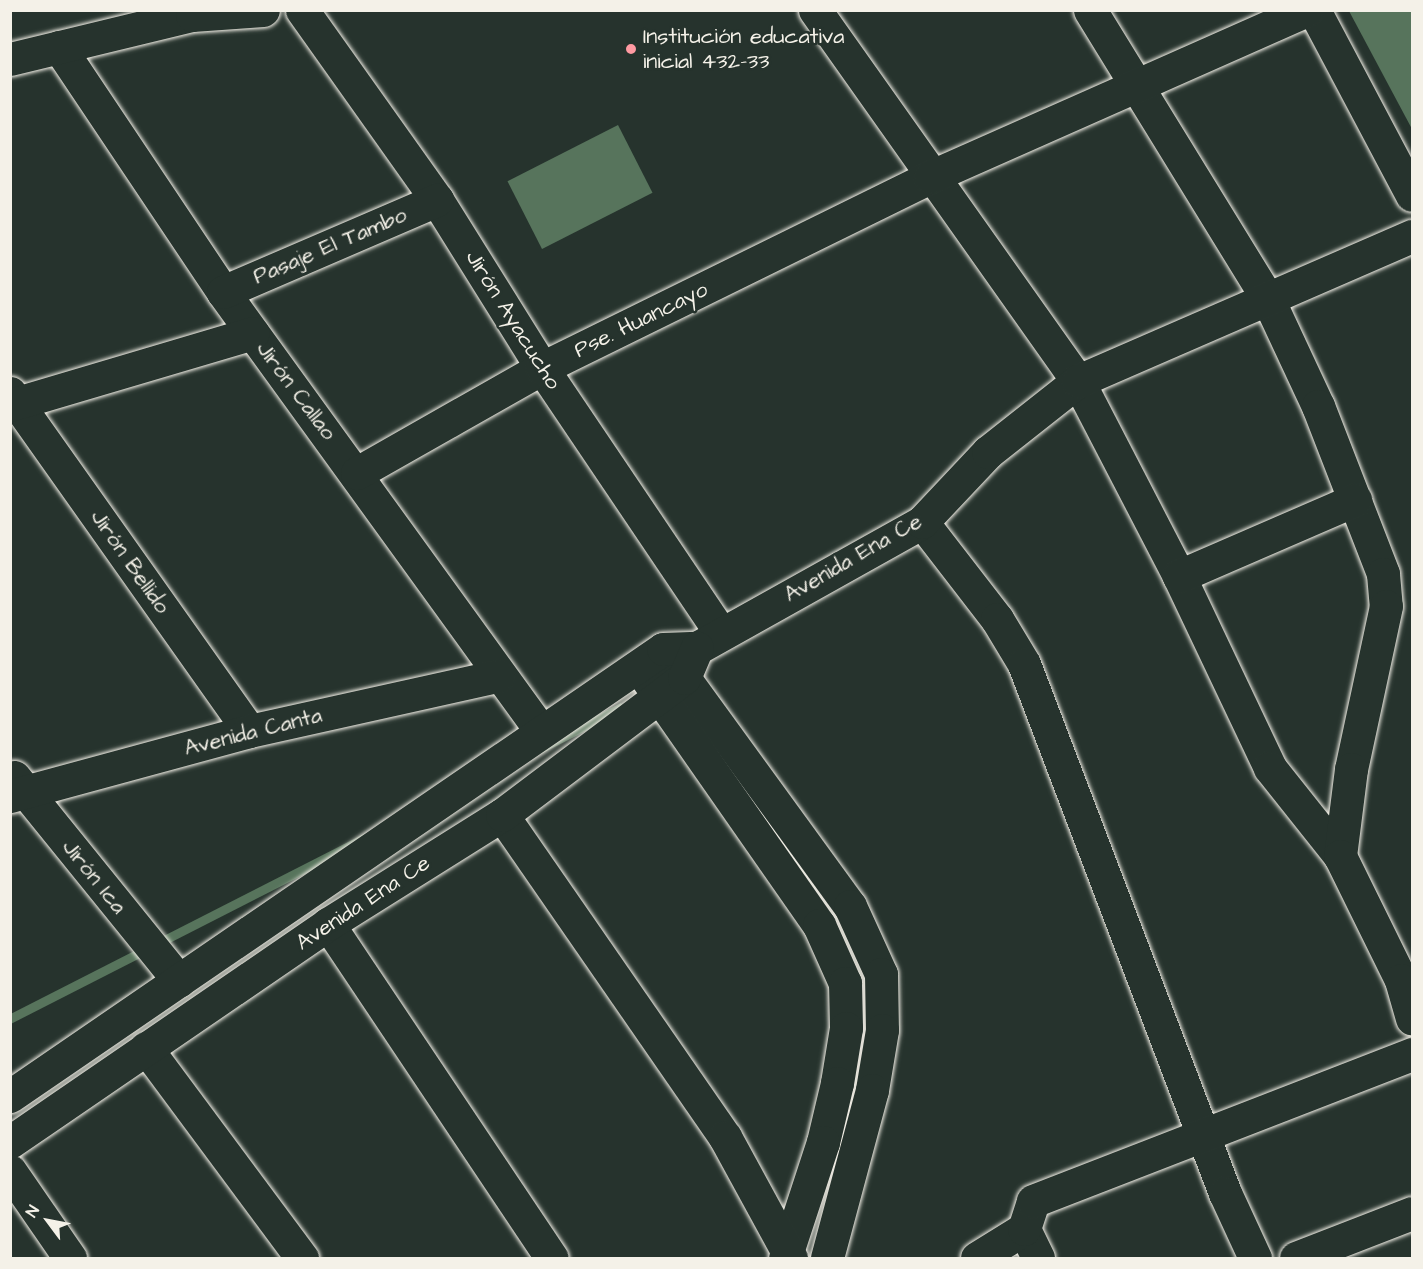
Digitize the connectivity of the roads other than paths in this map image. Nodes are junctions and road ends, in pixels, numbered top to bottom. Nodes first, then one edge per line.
1 (263, 10) edge
2 (302, 10) edge
3 (815, 10) edge
4 (1090, 10) edge
5 (1308, 10) edge
6 (1314, 10) edge
7 (193, 12) edge
8 (59, 47) junction
9 (10, 59) edge
10 (1133, 84) junction
11 (930, 177) junction
12 (1413, 195) edge
13 (437, 200) junction
14 (1413, 236) edge
15 (223, 292) junction
16 (1268, 299) junction
17 (253, 333) junction
18 (542, 368) junction
19 (1078, 381) junction
20 (13, 400) edge
21 (357, 473) junction
22 (1355, 500) junction
23 (922, 522) junction
24 (1179, 576) junction
25 (709, 641) junction
26 (651, 657) junction
27 (498, 676) junction
28 (672, 687) junction
29 (541, 730) junction
30 (249, 731) junction
31 (15, 787) edge
32 (502, 815) junction
33 (1340, 856) junction
34 (328, 924) junction
35 (179, 981) junction
36 (1413, 1018) edge
37 (146, 1048) junction
38 (1413, 1054) edge
39 (10, 1096) edge
40 (1203, 1134) junction
41 (10, 1142) edge
42 (10, 1171) edge
43 (1413, 1213) edge
44 (1024, 1229) junction
45 (788, 1256) edge
46 (70, 1258) edge
47 (302, 1258) edge
48 (552, 1258) edge
49 (827, 1258) edge
50 (977, 1258) edge
51 (1038, 1258) edge
52 (1255, 1258) edge
53 (1296, 1258) edge

1 - 7 street
2 - 13 street, Jirón Ayacucho
3 - 11 street
4 - 10 street
5 - 10 street, Pse. Huancayo
6 - 12 street
7 - 8 street
8 - 9 street
8 - 15 street, Jirón Callao
10 - 11 street, Pse. Huancayo
10 - 16 street
11 - 18 street, Pse. Huancayo
11 - 19 street
13 - 15 street, Pasaje El Tambo
13 - 18 street, Jirón Ayacucho
14 - 16 street, Avenida Ena Ce
15 - 17 street, Jirón Callao
16 - 19 street, Avenida Ena Ce
16 - 22 street
17 - 20 street
17 - 21 street, Jirón Callao
18 - 21 street, Pse. Huancayo
18 - 25 street, Jirón Ayacucho
19 - 23 street, Avenida Ena Ce
19 - 24 street
20 - 30 street, Jirón Bellido
21 - 27 street, Jirón Callao
22 - 24 street
22 - 33 street
23 - 25 street, Avenida Ena Ce
23 - 40 street
24 - 33 street
25 - 26 street, Avenida Ena Ce
25 - 28 street, Avenida Ena Ce
26 - 28 street
26 - 29 street, Avenida Ena Ce
27 - 29 street, Jirón Callao
27 - 30 street, Avenida Canta
28 - 32 street, Avenida Ena Ce
28 - 45 street
28 - 49 street
29 - 35 street, Avenida Ena Ce
30 - 31 street, Avenida Canta
31 - 35 street, Jirón Ica
32 - 34 street, Avenida Ena Ce
32 - 45 street
33 - 36 street
34 - 37 street, Avenida Ena Ce
34 - 48 street
35 - 39 street, Avenida Ena Ce
37 - 41 street, Avenida Ena Ce
37 - 47 street
38 - 40 street
40 - 44 street
40 - 52 street
42 - 46 street
43 - 53 street
44 - 50 street
44 - 51 street

